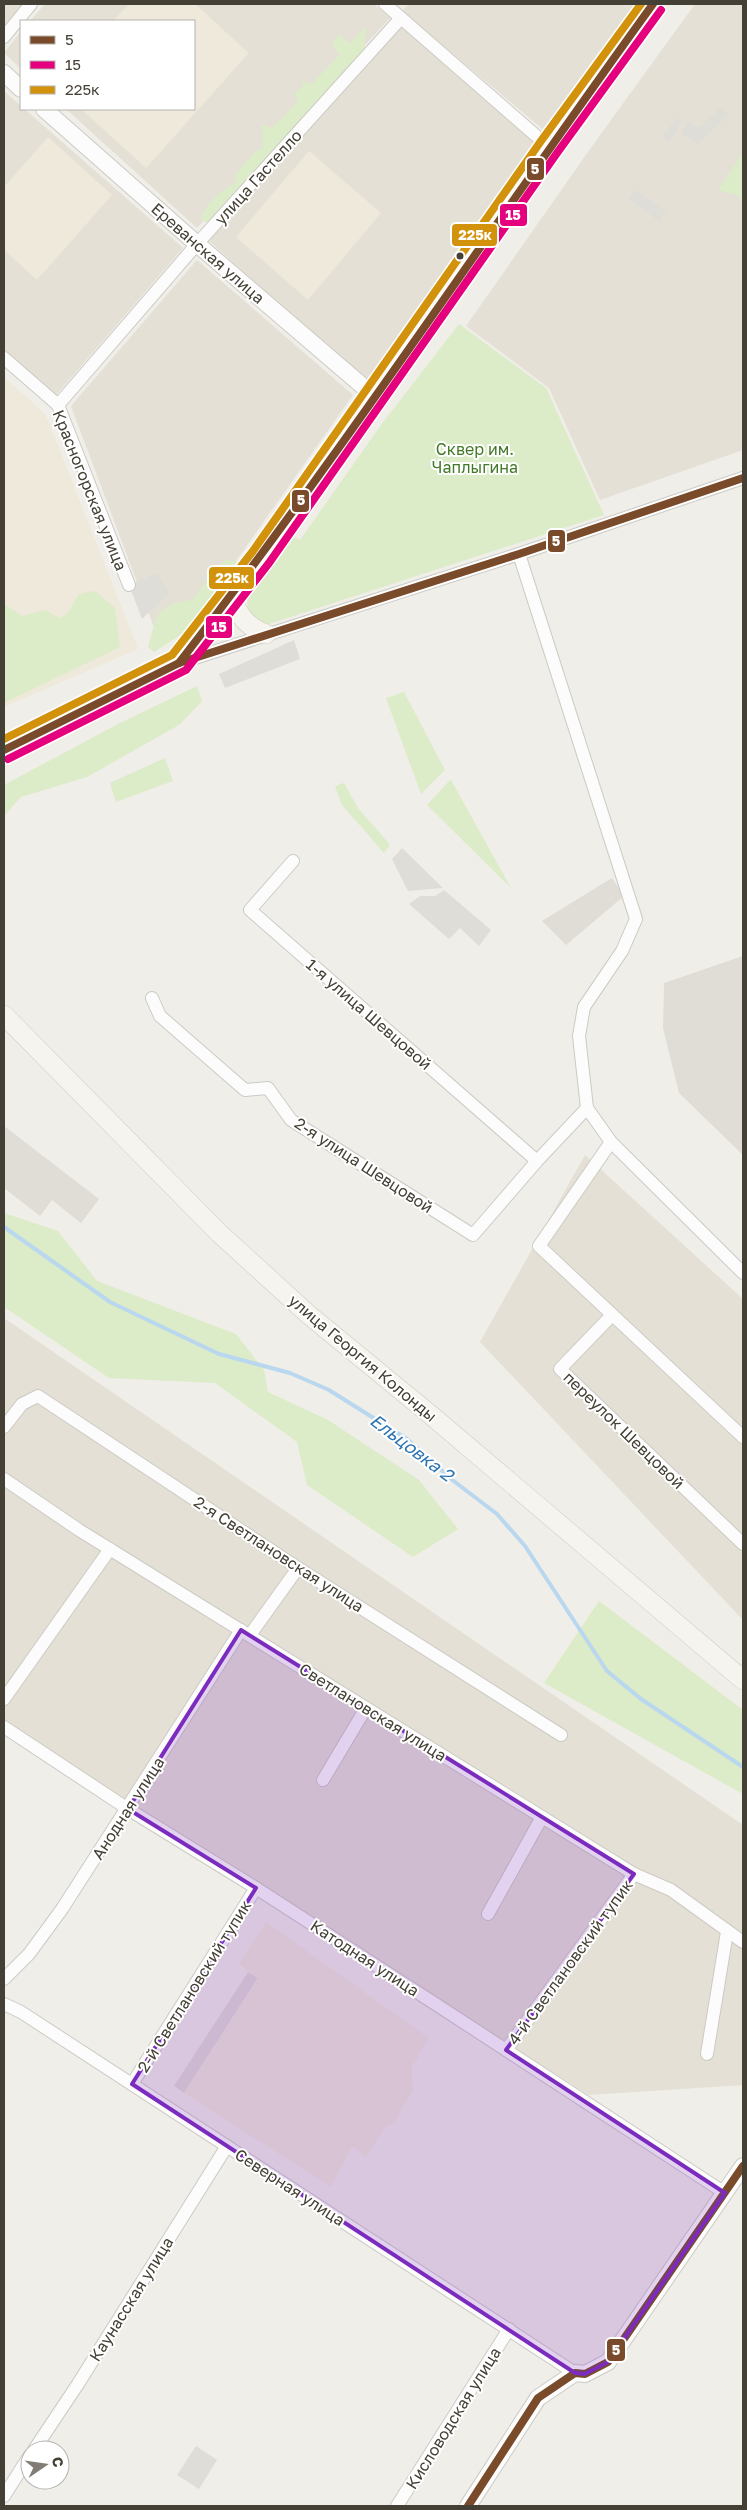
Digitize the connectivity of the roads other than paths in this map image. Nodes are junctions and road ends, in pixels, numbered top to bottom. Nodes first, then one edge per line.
1 (31, 4) edge
2 (385, 4) edge
3 (653, 4) edge
4 (400, 12) edge
5 (4, 36) edge
6 (4, 73) edge
7 (20, 88) edge
8 (45, 110) edge
9 (549, 147) junction
10 (197, 244) junction
11 (4, 358) edge
12 (374, 395) junction
13 (58, 405) junction
14 (743, 478) edge
15 (519, 554) junction
16 (128, 585) dead end
17 (231, 597) junction
18 (266, 634) junction
19 (179, 664) junction
20 (4, 750) edge
21 (293, 861) dead end
22 (152, 998) dead end
23 (4, 1014) edge
24 (587, 1108) junction
25 (611, 1142) junction
26 (537, 1161) junction
27 (743, 1274) edge
28 (612, 1314) junction
29 (4, 1427) edge
30 (743, 1437) edge
31 (4, 1479) edge
32 (743, 1544) edge
33 (110, 1549) junction
34 (298, 1568) junction
35 (246, 1633) junction
36 (743, 1680) edge
37 (4, 1699) edge
38 (366, 1708) junction
39 (4, 1727) edge
40 (561, 1735) dead end
41 (323, 1780) dead end
42 (128, 1809) junction
43 (542, 1817) junction
44 (634, 1874) junction
45 (256, 1888) junction
46 (488, 1914) dead end
47 (727, 1932) junction
48 (743, 1942) edge
49 (4, 1978) edge
50 (4, 2004) edge
51 (506, 2050) junction
52 (707, 2054) dead end
53 (132, 2084) junction
54 (227, 2146) junction
55 (743, 2166) edge
56 (725, 2193) junction
57 (509, 2329) junction
58 (575, 2373) junction
59 (41, 2440) edge
60 (20, 2471) edge
61 (4, 2496) edge
62 (397, 2506) edge
63 (468, 2506) edge

1 - 5 street
2 - 4 street
3 - 9 main road
4 - 9 street
4 - 10 street, улица Гастелло
6 - 7 street
8 - 10 street, Ереванская улица
9 - 12 main road
10 - 12 street, Ереванская улица
10 - 13 street, улица Гастелло
11 - 13 street, Красногорская улица
12 - 17 main road
13 - 16 street, Красногорская улица
14 - 15 street
15 - 18 street
15 - 24 street
17 - 18 main road
17 - 19 main road
18 - 19 street
19 - 20 main road
21 - 26 street, 1-я улица Шевцовой
22 - 26 street, 2-я улица Шевцовой
23 - 36 main road, улица Георгия Колонды
24 - 25 street
24 - 26 street
25 - 27 street
25 - 28 street
28 - 30 street
28 - 32 street, переулок Шевцовой
29 - 34 street, 2-я Светлановская улица
31 - 33 street, Светлановская улица
33 - 35 street, Светлановская улица
33 - 37 street
34 - 35 street, Анодная улица
34 - 40 street, 2-я Светлановская улица
35 - 38 street, Светлановская улица
35 - 42 street, Анодная улица
38 - 41 street
38 - 43 street, Светлановская улица
39 - 42 street, Катодная улица
42 - 45 street, Катодная улица
42 - 49 street, Анодная улица
43 - 44 street, Светлановская улица
43 - 46 street
44 - 47 street, Светлановская улица
44 - 51 street, 4-й Светлановский тупик
45 - 51 street, Катодная улица
45 - 53 street, 2-й Светлановский тупик
47 - 48 street, Светлановская улица
47 - 52 street
50 - 53 street, Северная улица
51 - 56 street, Катодная улица
53 - 54 street, Северная улица
54 - 57 street, Северная улица
54 - 59 street, Каунасская улица
55 - 56 street
56 - 58 street
57 - 58 street, Северная улица
57 - 62 street, Кисловодская улица
58 - 63 street
60 - 61 street

